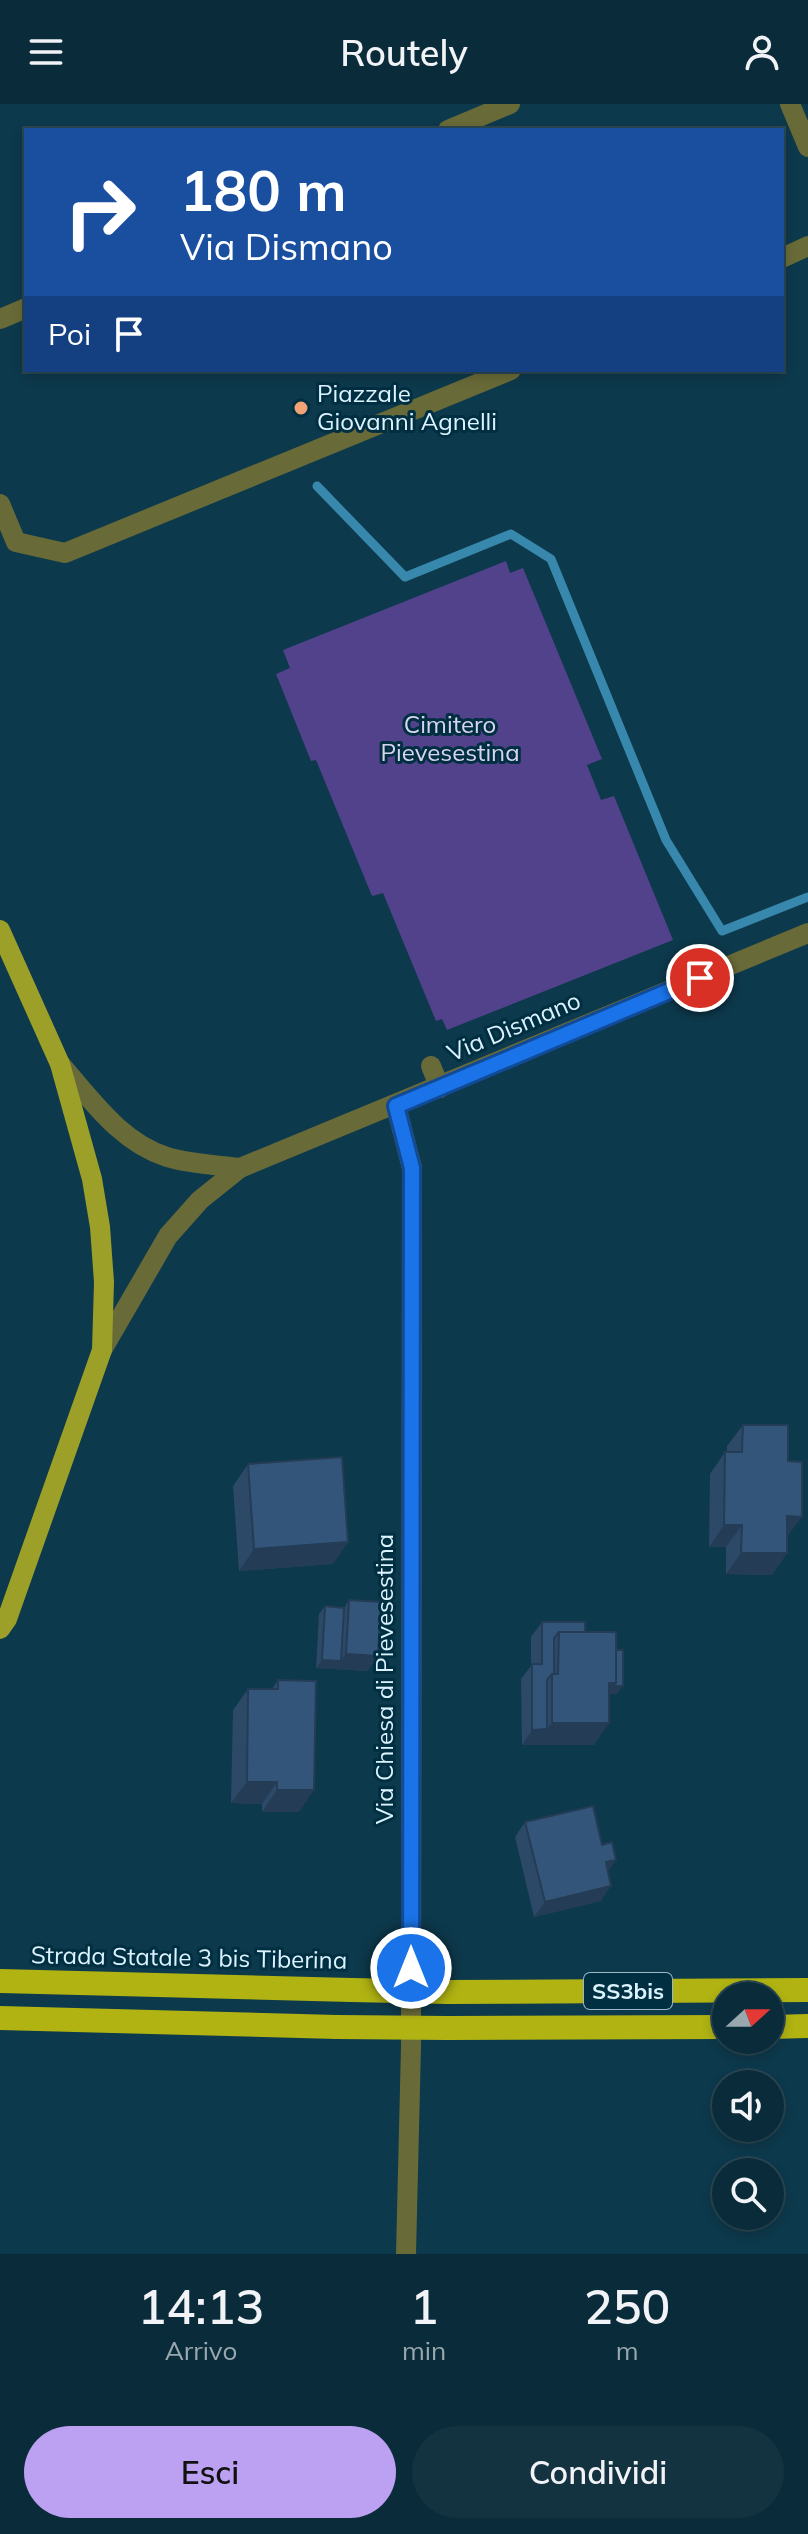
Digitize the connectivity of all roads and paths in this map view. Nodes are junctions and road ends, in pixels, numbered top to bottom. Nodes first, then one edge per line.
1 (510, 104) edge
2 (790, 104) edge
3 (457, 128) edge
4 (808, 147) edge
5 (808, 246) edge
6 (784, 257) edge
7 (24, 309) edge
8 (0, 319) edge
9 (506, 372) edge
10 (0, 504) edge
11 (0, 930) edge
12 (808, 933) edge
13 (60, 1064) junction
14 (431, 1066) dead end
15 (440, 1088) junction
16 (396, 1106) junction
17 (240, 1168) junction
18 (102, 1350) junction
19 (3, 1624) edge
20 (0, 1639) edge
21 (0, 1981) edge
22 (808, 1990) edge
23 (0, 2018) edge
24 (808, 2026) edge
25 (712, 2027) edge
26 (784, 2027) edge
27 (406, 2254) edge

1 - 3 street
2 - 4 street
5 - 6 street
7 - 8 street
9 - 10 street
11 - 13 main road
12 - 15 street, Via Dismano
13 - 17 street
13 - 18 main road
14 - 15 street
15 - 16 street, Via Dismano
16 - 17 street, Via Dismano
16 - 27 street, Via Chiesa di Pievesestina
17 - 18 street, Via Dismano
18 - 19 main road
19 - 20 main road
21 - 22 highway, Strada Statale 3 bis Tiberina / SS3bis, bridge
23 - 25 highway, SS3bis, bridge
24 - 26 highway

